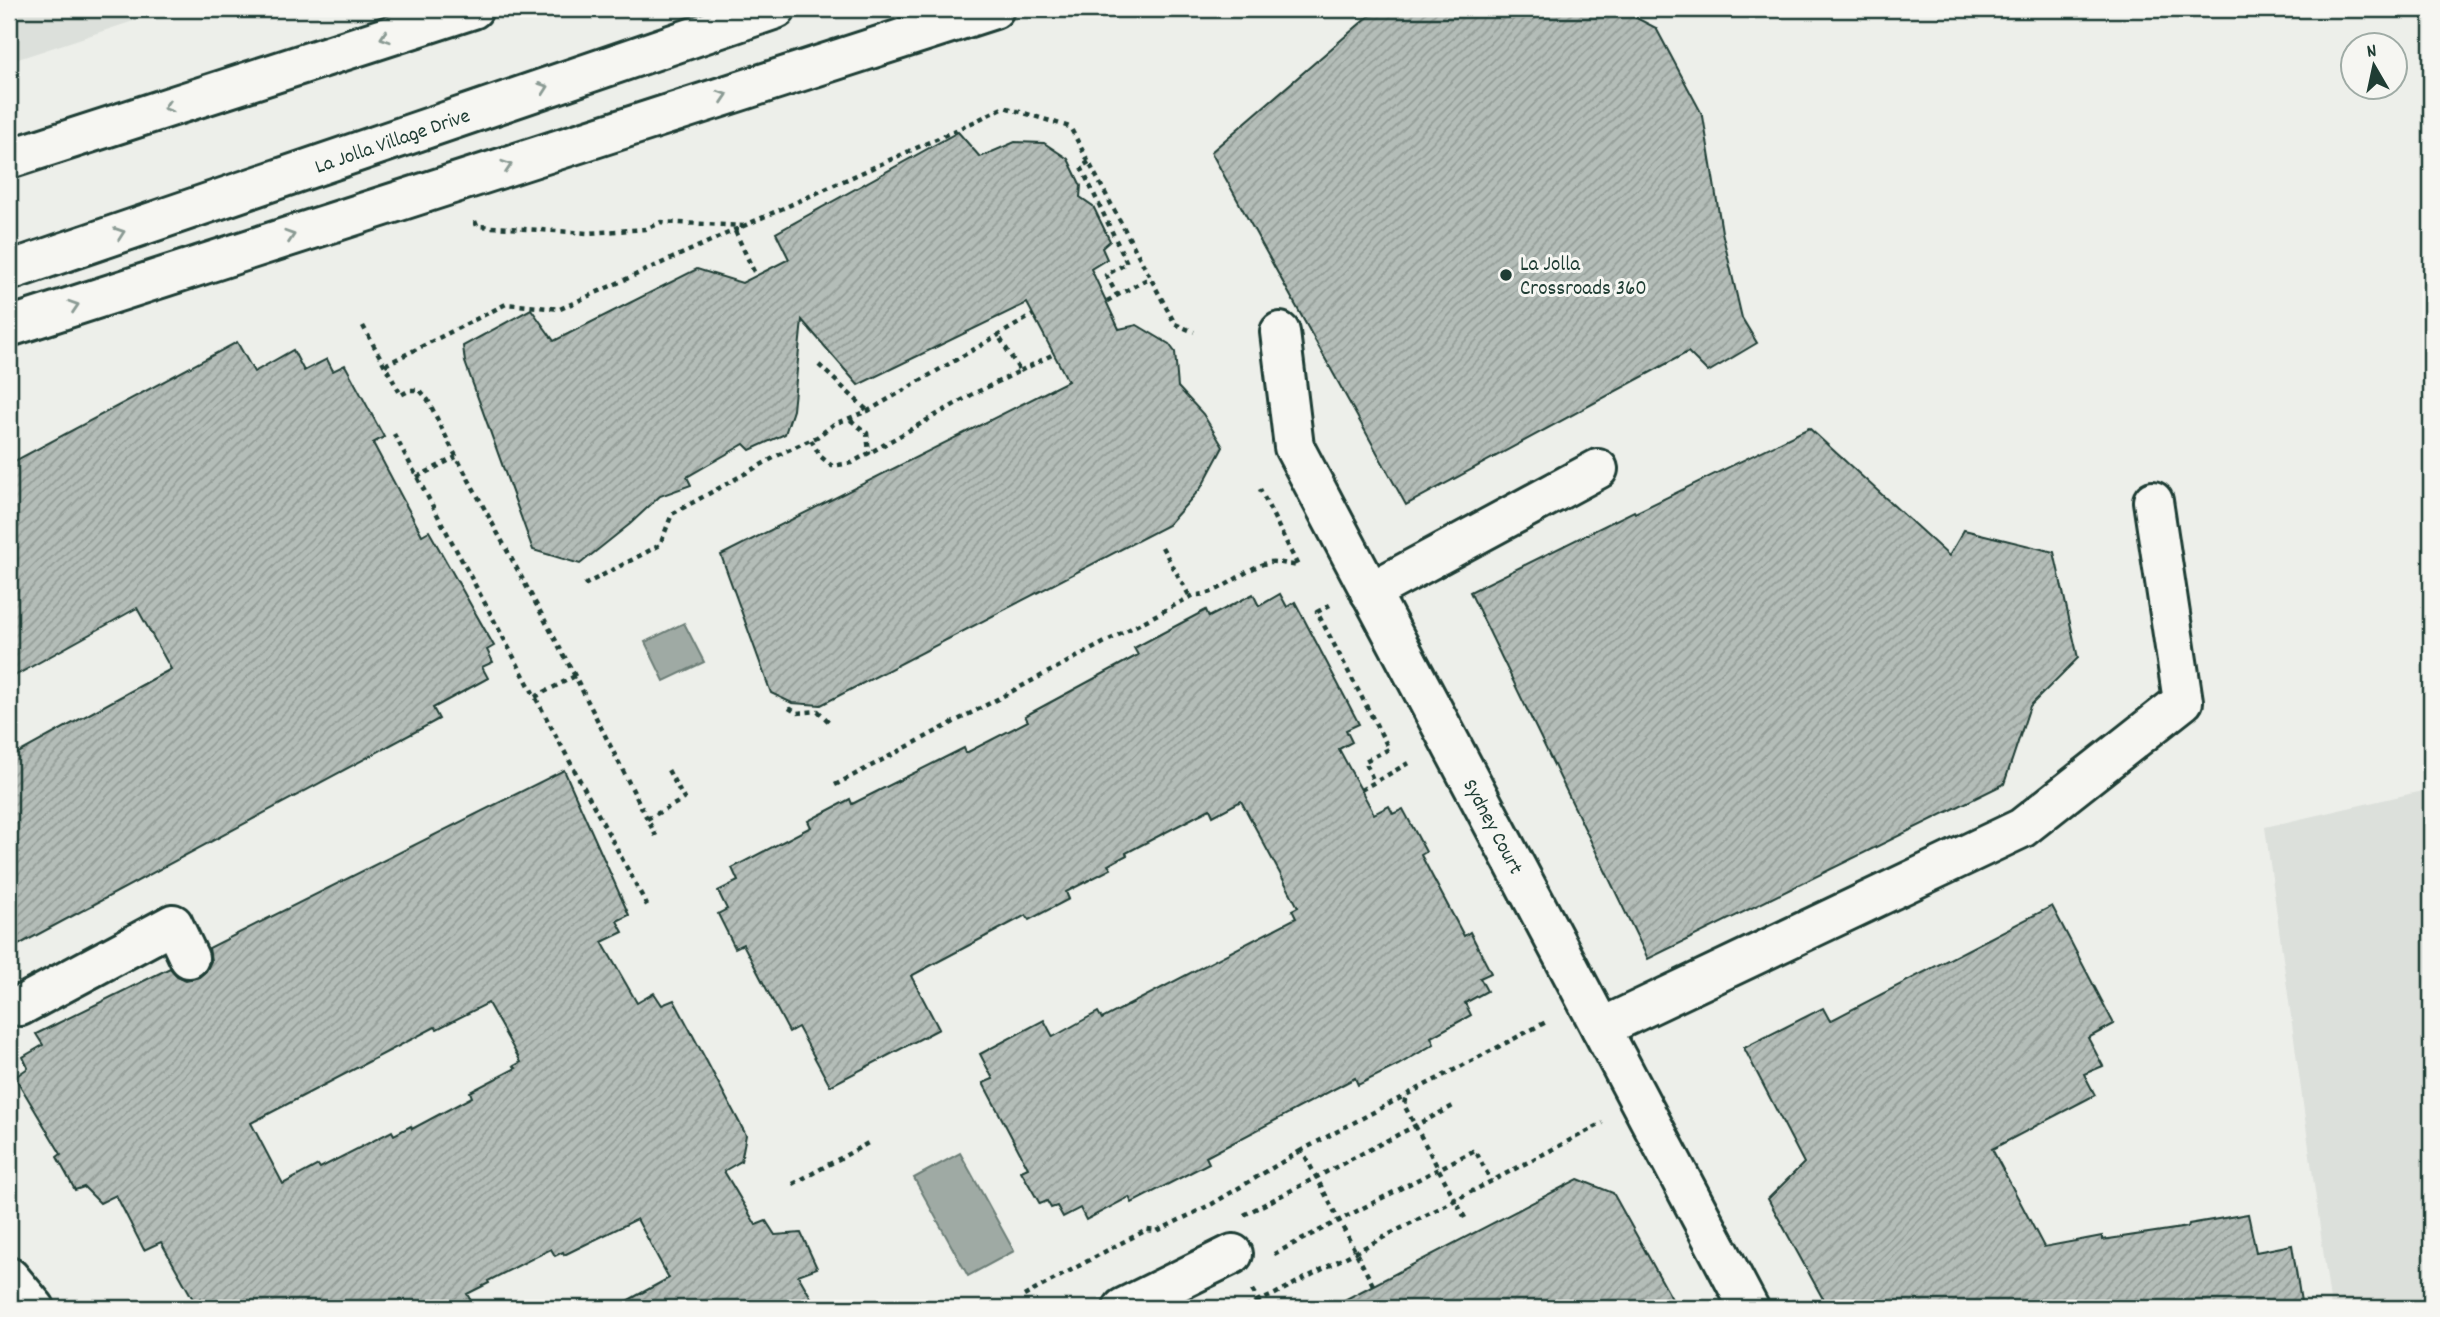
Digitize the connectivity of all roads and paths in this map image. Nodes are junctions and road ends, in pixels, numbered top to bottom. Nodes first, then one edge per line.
1 (473, 9) edge
2 (776, 9) edge
3 (994, 9) edge
4 (9, 159) edge
5 (1089, 162) junction
6 (470, 211) dead end
7 (745, 226) junction
8 (735, 231) junction
9 (9, 271) edge
10 (756, 276) dead end
11 (1151, 277) junction
12 (1117, 295) junction
13 (1107, 301) dead end
14 (1033, 315) dead end
15 (363, 326) dead end
16 (9, 327) edge
17 (1194, 332) dead end
18 (1280, 332) dead end
19 (998, 335) junction
20 (1054, 354) dead end
21 (385, 365) junction
22 (819, 365) dead end
23 (1020, 370) junction
24 (868, 411) junction
25 (848, 418) junction
26 (394, 434) dead end
27 (811, 440) junction
28 (873, 451) dead end
29 (456, 457) junction
30 (1598, 469) dead end
31 (417, 477) junction
32 (1260, 489) dead end
33 (2153, 501) dead end
34 (1162, 547) dead end
35 (584, 585) dead end
36 (1370, 592) junction
37 (1190, 597) junction
38 (1331, 605) dead end
39 (575, 676) junction
40 (535, 697) junction
41 (789, 708) dead end
42 (830, 723) dead end
43 (1412, 761) dead end
44 (667, 768) dead end
45 (1374, 782) junction
46 (835, 785) dead end
47 (1361, 790) dead end
48 (647, 819) junction
49 (656, 836) dead end
50 (649, 909) dead end
51 (189, 958) dead end
52 (12, 1000) edge
53 (1601, 1028) junction
54 (1554, 1031) dead end
55 (1406, 1094) junction
56 (1455, 1105) dead end
57 (1597, 1111) dead end
58 (1416, 1126) junction
59 (870, 1142) dead end
60 (1302, 1150) junction
61 (1439, 1169) junction
62 (1316, 1178) junction
63 (1491, 1181) junction
64 (793, 1184) dead end
65 (1455, 1200) junction
66 (1465, 1218) dead end
67 (1339, 1220) junction
68 (1356, 1251) junction
69 (1237, 1262) junction
70 (9, 1278) edge
71 (1373, 1285) dead end
72 (1024, 1296) dead end
73 (1258, 1301) junction
74 (35, 1308) edge
75 (1123, 1308) edge
76 (1245, 1308) edge
77 (1749, 1308) edge

1 -> 4 main road
9 -> 2 main road, La Jolla Village Drive
16 -> 3 main road
5 - 7 path
5 - 11 path
5 - 12 path
6 - 7 path
7 - 8 path
8 - 10 path
8 - 21 path
11 - 12 path
11 - 17 path
12 - 13 path
14 - 19 path
15 - 21 path
18 - 36 main road, Sydney Court
19 - 23 path
19 - 24 path
20 - 23 path
21 - 29 path
22 - 24 path
23 - 28 path
24 - 25 path
25 - 27 path
25 - 27 path
26 - 31 path
27 - 35 path
29 - 31 path
29 - 39 path
30 - 36 main road
31 - 40 path
32 - 37 path
33 - 53 main road
34 - 37 path
36 - 53 main road, Sydney Court
37 - 46 path
38 - 45 path
39 - 40 path
39 - 48 path
40 - 50 path
41 - 42 path
43 - 45 path
44 - 48 path
45 - 47 path
48 - 49 path
51 - 52 main road
53 - 77 main road, Sydney Court
54 - 55 path
55 - 58 path
55 - 60 path
56 - 58 path
57 - 63 path
58 - 61 path
58 - 62 path
59 - 64 path
60 - 62 path
60 - 72 path
61 - 63 path
61 - 65 path
61 - 67 path
62 - 67 path
62 - 69 path
63 - 65 path
65 - 66 path
65 - 68 path
67 - 68 path
67 - 69 path
68 - 71 path
68 - 73 path
69 - 73 path
69 - 75 main road
70 - 74 main road
73 - 76 path

